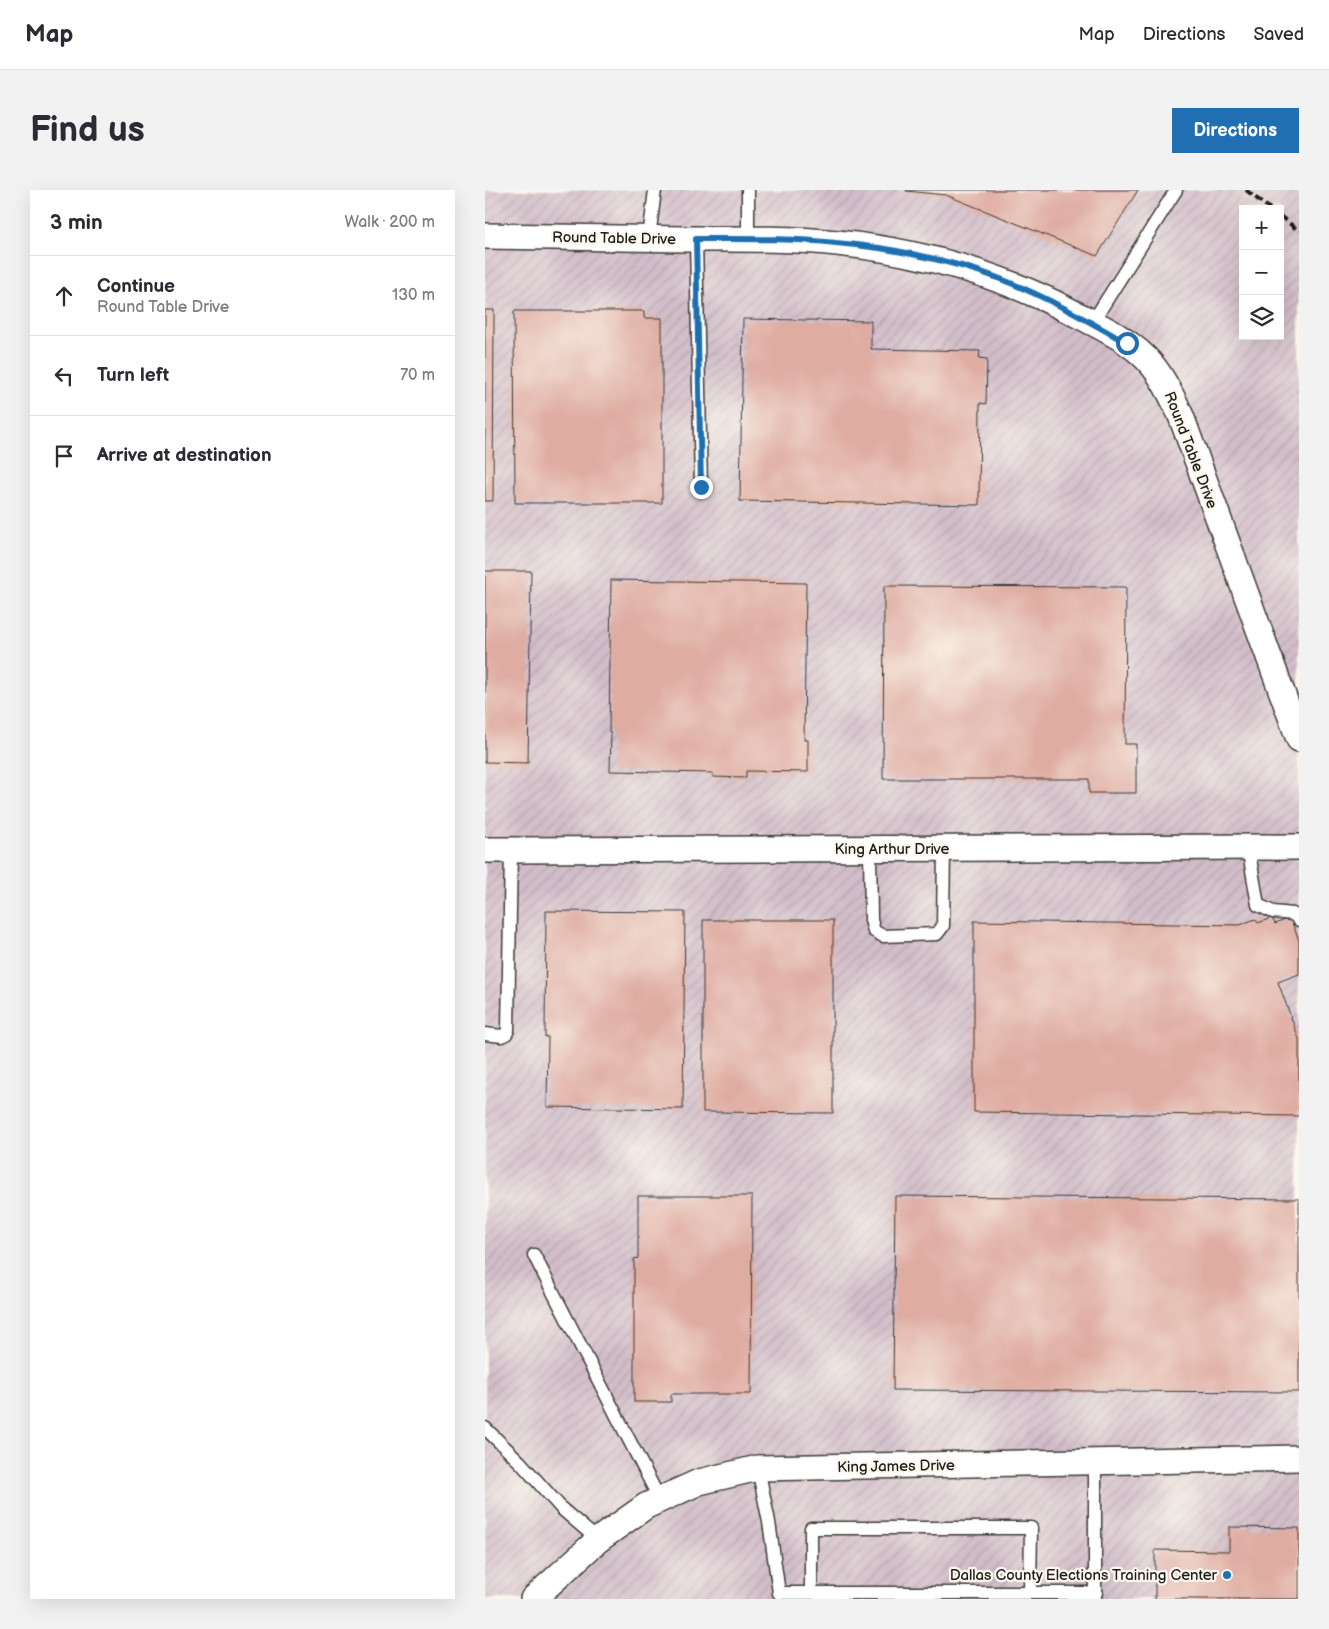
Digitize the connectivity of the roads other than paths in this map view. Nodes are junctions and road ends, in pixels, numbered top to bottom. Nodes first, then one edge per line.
1 (655, 190) edge
2 (748, 190) edge
3 (1176, 190) edge
4 (485, 236) edge
5 (649, 238) junction
6 (696, 239) junction
7 (748, 239) junction
8 (1092, 323) junction
9 (701, 487) dead end
10 (1299, 739) edge
11 (1248, 847) junction
12 (1299, 847) edge
13 (870, 849) junction
14 (944, 849) junction
15 (485, 850) edge
16 (511, 850) junction
17 (1299, 920) edge
18 (485, 1034) edge
19 (534, 1255) dead end
20 (485, 1428) edge
21 (1299, 1458) edge
22 (1095, 1462) junction
23 (757, 1468) junction
24 (660, 1500) junction
25 (598, 1540) junction
26 (811, 1593) junction
27 (1030, 1593) junction
28 (951, 1596) edge
29 (1095, 1596) edge
30 (533, 1599) edge

1 - 5 lane
2 - 7 lane
3 - 8 lane
4 - 5 street, Round Table Drive
5 - 6 street, Round Table Drive
6 - 7 street, Round Table Drive
6 - 9 lane
7 - 8 street, Round Table Drive
8 - 10 street, Round Table Drive
11 - 12 street, King Arthur Drive
11 - 14 street, King Arthur Drive
11 - 17 lane
13 - 14 street, King Arthur Drive
13 - 14 lane
13 - 16 street, King Arthur Drive
15 - 16 street, King Arthur Drive
16 - 18 lane
19 - 24 lane
20 - 25 lane
21 - 22 street, King James Drive
22 - 23 street, King James Drive
22 - 29 lane
23 - 24 street, King James Drive
23 - 26 lane
24 - 25 street, King James Drive
25 - 30 street, King James Drive
26 - 27 lane
26 - 28 lane
27 - 28 lane
27 - 29 lane

